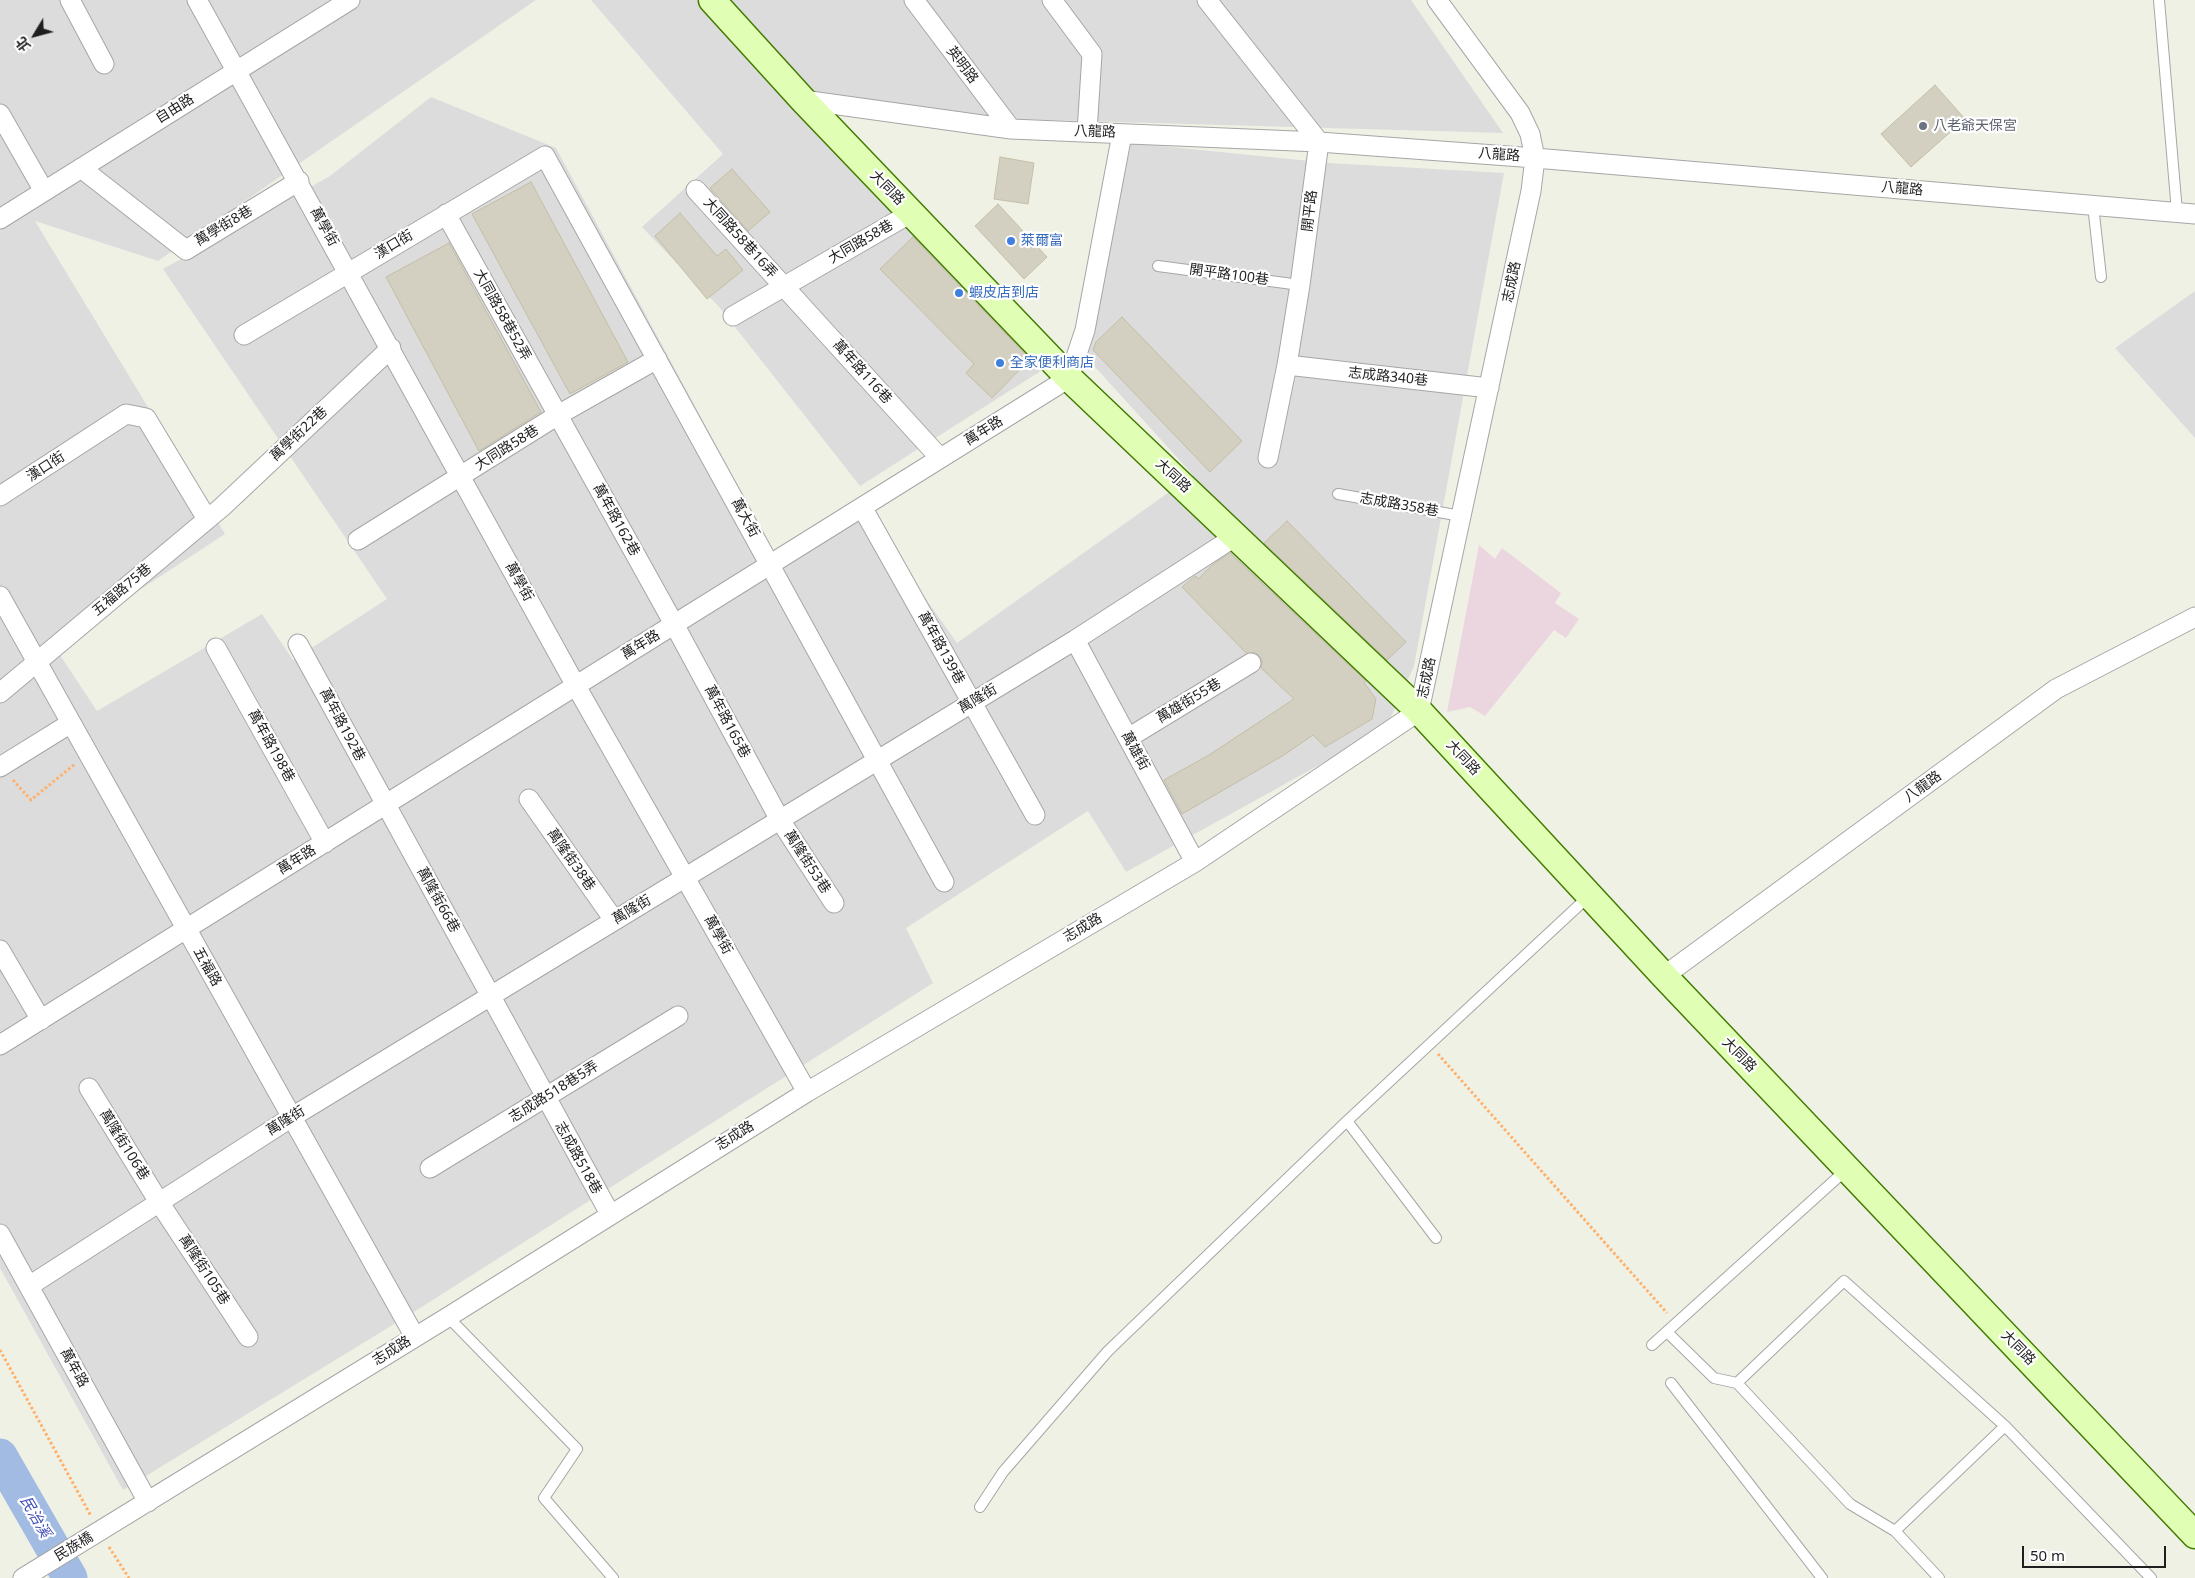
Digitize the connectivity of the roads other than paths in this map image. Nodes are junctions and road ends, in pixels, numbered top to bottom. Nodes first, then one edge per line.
1 (70, 0) edge
2 (197, 0) edge
3 (712, 0) edge
4 (914, 0) edge
5 (1052, 0) edge
6 (1207, 0) edge
7 (1437, 0) edge
8 (2160, 0) edge
9 (338, 3) edge
10 (104, 64) dead end
11 (238, 70) junction
12 (803, 100) junction
13 (0, 114) edge
14 (1011, 130) junction
15 (1087, 132) junction
16 (1122, 134) junction
17 (1319, 142) junction
18 (545, 156) joint
19 (1535, 158) junction
20 (81, 168) junction
21 (299, 181) junction
22 (696, 190) dead end
23 (44, 191) junction
24 (2093, 205) junction
25 (911, 213) junction
26 (2186, 213) edge
27 (446, 214) junction
28 (0, 218) edge
29 (1158, 266) dead end
30 (349, 272) junction
31 (2101, 277) dead end
32 (1300, 285) junction
33 (784, 286) junction
34 (733, 316) dead end
35 (244, 335) dead end
36 (391, 348) junction
37 (657, 359) junction
38 (1287, 365) junction
39 (1070, 378) junction
40 (1489, 388) junction
41 (558, 415) junction
42 (940, 458) junction
43 (1268, 458) dead end
44 (461, 476) junction
45 (1338, 494) dead end
46 (0, 496) edge
47 (862, 507) junction
48 (1461, 516) junction
49 (207, 519) junction
50 (1236, 536) junction
51 (358, 540) dead end
52 (770, 564) junction
53 (0, 596) edge
54 (2195, 617) edge
55 (674, 624) junction
56 (1075, 640) junction
57 (298, 644) dead end
58 (216, 648) dead end
59 (37, 662) junction
60 (1251, 663) dead end
61 (576, 686) junction
62 (0, 693) edge
63 (972, 703) junction
64 (1420, 711) junction
65 (71, 723) junction
66 (1128, 738) junction
67 (876, 761) junction
68 (1, 767) edge
69 (529, 799) dead end
70 (385, 805) junction
71 (1035, 815) dead end
72 (780, 820) junction
73 (325, 843) junction
74 (1195, 862) junction
75 (686, 877) junction
76 (944, 882) dead end
77 (1589, 896) junction
78 (834, 903) dead end
79 (614, 920) junction
80 (187, 930) junction
81 (0, 950) edge
82 (1664, 976) junction
83 (490, 996) junction
84 (678, 1016) dead end
85 (41, 1020) junction
86 (0, 1045) edge
87 (89, 1088) dead end
88 (807, 1092) junction
89 (545, 1097) junction
90 (292, 1117) junction
91 (1347, 1121) junction
92 (430, 1168) dead end
93 (1847, 1169) junction
94 (159, 1202) junction
95 (610, 1214) junction
96 (0, 1234) edge
97 (1436, 1238) dead end
98 (29, 1286) junction
99 (448, 1317) junction
100 (1667, 1332) junction
101 (248, 1337) dead end
102 (415, 1337) junction
103 (1652, 1345) dead end
104 (1671, 1383) dead end
105 (1737, 1383) junction
106 (2005, 1426) junction
107 (148, 1502) junction
108 (980, 1506) dead end
109 (2191, 1523) edge
110 (1895, 1530) junction
111 (99, 1532) joint
112 (23, 1578) edge
113 (613, 1578) edge
114 (1822, 1578) edge
115 (1939, 1578) edge
116 (2151, 1578) edge

1 - 10 street
2 - 11 street, 萬學街
3 - 12 main road, 大同路
4 - 14 street, 英明路
5 - 15 street
6 - 17 street
7 - 19 street, 志成路
8 - 26 lane
9 - 11 street, 自由路
11 - 20 street, 自由路
11 - 21 street, 萬學街
12 - 14 street, 八龍路
12 - 25 main road, 大同路
13 - 23 street
14 - 15 street, 八龍路
15 - 16 street, 八龍路
16 - 17 street, 八龍路
16 - 39 street
17 - 19 street, 八龍路
17 - 32 street, 開平路
18 - 27 street, 漢口街
18 - 37 street, 萬大街
19 - 24 street, 八龍路
19 - 40 street, 志成路
20 - 21 street, 萬學街8巷
20 - 23 street, 自由路
21 - 30 street, 萬學街
22 - 33 street, 大同路58巷16弄
23 - 28 street, 自由路
24 - 26 street, 八龍路
24 - 31 lane
25 - 33 street, 大同路58巷
25 - 39 main road, 大同路
27 - 30 street, 漢口街
27 - 41 street, 大同路58巷52弄
29 - 32 lane, 開平路100巷
30 - 35 street, 漢口街
30 - 36 street, 萬學街
32 - 38 street, 開平路
33 - 34 street, 大同路58巷
33 - 42 street, 萬年路116巷
36 - 44 street, 萬學街
36 - 49 street, 萬學街22巷
37 - 41 street, 大同路58巷
37 - 52 street, 萬大街
38 - 40 street, 志成路340巷
38 - 43 street, 開平路
39 - 42 street, 萬年路
39 - 50 main road, 大同路
40 - 48 street, 志成路
41 - 44 street, 大同路58巷
41 - 55 street, 萬年路162巷
42 - 47 street, 萬年路
44 - 51 street, 大同路58巷
44 - 61 street, 萬學街
45 - 48 lane, 志成路358巷
46 - 49 street, 漢口街
47 - 52 street, 萬年路
47 - 63 street, 萬年路139巷
48 - 64 street, 志成路
49 - 59 street, 五福路75巷
50 - 56 street, 萬隆街
50 - 64 main road, 大同路
52 - 55 street, 萬年路
52 - 67 street, 萬大街
53 - 59 street, 五福路
54 - 82 street, 八龍路
55 - 61 street, 萬年路
55 - 72 street, 萬年路165巷
56 - 63 street, 萬隆街
56 - 66 street, 萬雄街
57 - 70 street, 萬年路192巷
58 - 73 street, 萬年路198巷
59 - 62 street, 五福路75巷
59 - 65 street, 五福路
60 - 66 street, 萬雄街55巷
61 - 70 street, 萬年路
61 - 75 street, 萬學街
63 - 67 street, 萬隆街
63 - 71 street, 萬年路139巷
64 - 74 street, 志成路
64 - 77 main road, 大同路
65 - 68 street
65 - 80 street, 五福路
66 - 74 street, 萬雄街
67 - 72 street, 萬隆街
67 - 76 street, 萬大街
69 - 79 street, 萬隆街38巷
70 - 73 street, 萬年路
70 - 83 street, 萬隆街66巷
72 - 75 street, 萬隆街
72 - 78 street, 萬隆街53巷
73 - 80 street, 萬年路
74 - 88 street, 志成路
75 - 79 street, 萬隆街
75 - 88 street, 萬學街
77 - 82 main road, 大同路
77 - 91 lane
79 - 83 street, 萬隆街
80 - 85 street, 萬年路
80 - 90 street, 五福路
81 - 85 street
82 - 93 main road, 大同路
83 - 89 street, 志成路518巷
83 - 90 street, 萬隆街
84 - 89 street, 志成路518巷5弄
85 - 86 street, 萬年路
87 - 94 street, 萬隆街106巷
88 - 95 street, 志成路
89 - 92 street, 志成路518巷5弄
89 - 95 street, 志成路518巷
90 - 94 street, 萬隆街
90 - 102 street, 五福路
91 - 97 lane
91 - 108 lane
93 - 100 lane
93 - 109 main road, 大同路
94 - 98 street, 萬隆街
94 - 101 street, 萬隆街105巷
95 - 99 street, 志成路
96 - 98 street, 萬年路
98 - 107 street, 萬年路
99 - 102 street, 志成路
99 - 113 lane
100 - 103 lane
100 - 105 lane
102 - 107 street, 志成路
104 - 114 lane
105 - 106 lane
105 - 110 lane
106 - 110 lane
106 - 116 lane
107 - 111 street, 志成路
110 - 115 lane
111 - 112 street, 民族橋

